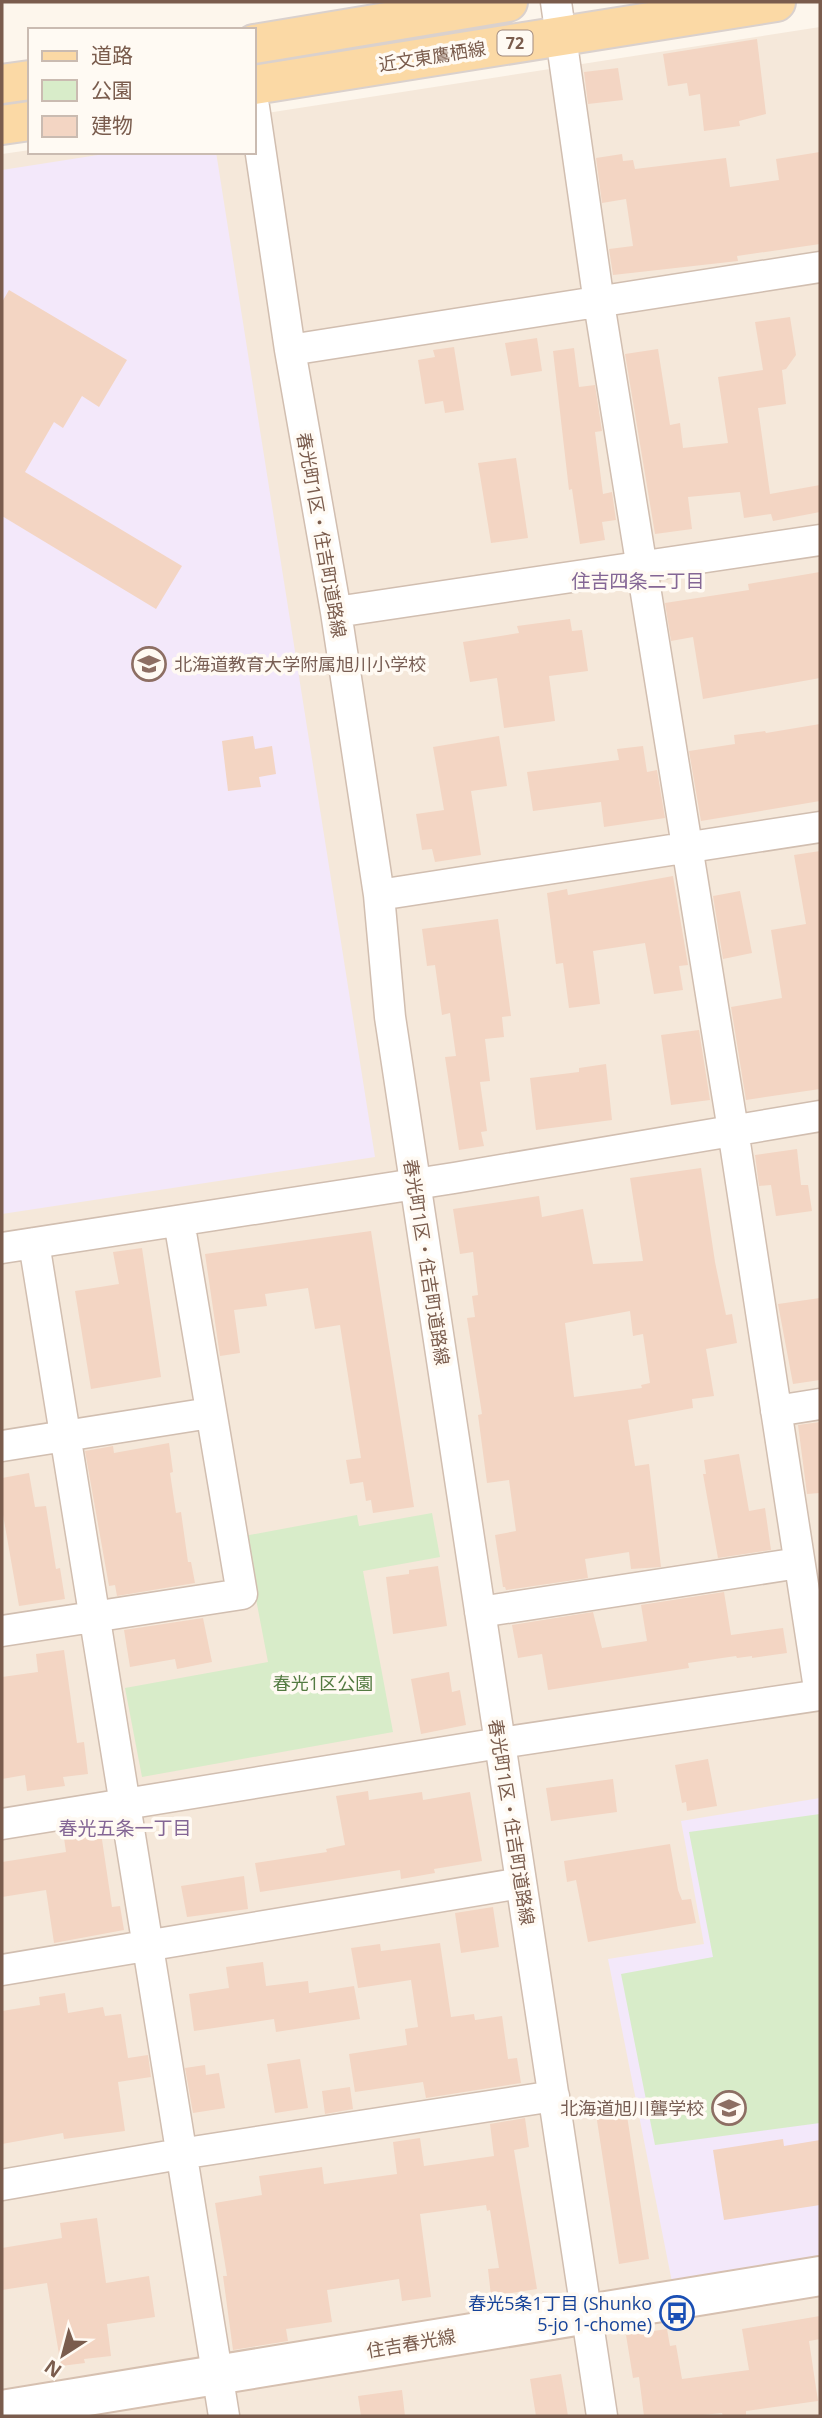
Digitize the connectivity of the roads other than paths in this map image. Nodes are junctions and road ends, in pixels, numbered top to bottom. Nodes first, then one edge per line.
1 (508, 2) edge
2 (776, 2) edge
3 (559, 19) edge
4 (256, 44) edge
5 (28, 79) edge
6 (2, 84) edge
7 (256, 85) edge
8 (256, 120) edge
9 (28, 121) edge
10 (2, 125) edge
11 (820, 267) edge
12 (599, 303) junction
13 (290, 350) junction
14 (820, 540) edge
15 (644, 567) junction
16 (336, 612) junction
17 (820, 827) edge
18 (687, 848) junction
19 (379, 895) junction
20 (820, 1116) edge
21 (733, 1130) junction
22 (416, 1184) junction
23 (178, 1221) junction
24 (34, 1243) junction
25 (2, 1248) edge
26 (820, 1404) edge
27 (776, 1411) junction
28 (209, 1413) junction
29 (65, 1436) junction
30 (2, 1446) edge
31 (799, 1563) junction
32 (480, 1612) junction
33 (96, 1616) junction
34 (2, 1631) edge
35 (820, 1695) edge
36 (500, 1743) junction
37 (126, 1804) junction
38 (2, 1824) edge
39 (521, 1883) junction
40 (148, 1946) junction
41 (2, 1970) edge
42 (554, 2096) junction
43 (180, 2154) junction
44 (2, 2185) edge
45 (820, 2276) edge
46 (586, 2313) junction
47 (217, 2376) junction
48 (2, 2410) edge
49 (224, 2416) edge
50 (602, 2416) edge

1 - 4 main road
2 - 3 main road, 近文東鷹栖線 / 72
3 - 7 main road, 近文東鷹栖線 / 72
3 - 12 street
5 - 6 main road
8 - 13 street, 春光町1区・住吉町道路線
9 - 10 main road
11 - 12 street
12 - 13 street
12 - 15 street
13 - 16 street, 春光町1区・住吉町道路線
14 - 15 street
15 - 16 street
15 - 18 street
16 - 19 street, 春光町1区・住吉町道路線
17 - 18 street
18 - 19 street
18 - 21 street
19 - 22 street, 春光町1区・住吉町道路線
20 - 21 street
21 - 22 street
21 - 27 street
22 - 23 street
22 - 32 street, 春光町1区・住吉町道路線
23 - 24 street
23 - 28 street
24 - 25 street
24 - 29 street
26 - 27 street
27 - 31 street
28 - 29 street
28 - 33 street
29 - 30 street
29 - 33 street
31 - 32 street
31 - 35 street
32 - 36 street, 春光町1区・住吉町道路線
33 - 34 street
33 - 37 street
35 - 36 street
36 - 37 street
36 - 39 street, 春光町1区・住吉町道路線
37 - 38 street
37 - 40 street
39 - 40 street
39 - 42 street, 春光町1区・住吉町道路線
40 - 41 street
40 - 43 street
42 - 43 street
42 - 46 street, 春光町1区・住吉町道路線
43 - 44 street
43 - 47 street
45 - 46 street, 住吉春光線
46 - 47 street, 住吉春光線
46 - 50 street, 春光町1区・住吉町道路線
47 - 48 street, 住吉春光線
47 - 49 street

